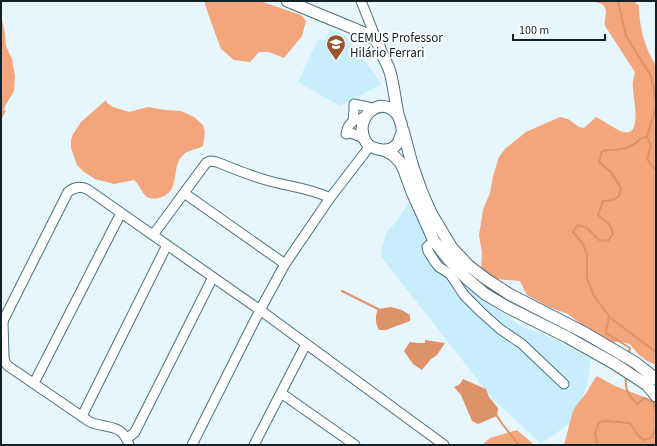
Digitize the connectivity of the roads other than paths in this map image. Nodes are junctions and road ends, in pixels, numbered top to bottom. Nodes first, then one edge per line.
1 (287, 1) edge
2 (361, 1) edge
3 (377, 42) junction
4 (392, 83) junction
5 (375, 108) junction
6 (365, 117) junction
7 (399, 117) junction
8 (353, 121) junction
9 (403, 130) junction
10 (367, 142) junction
11 (384, 150) junction
12 (184, 193) junction
13 (330, 198) junction
14 (120, 213) junction
15 (153, 235) junction
16 (434, 241) junction
17 (166, 245) junction
18 (285, 264) junction
19 (213, 277) junction
20 (260, 310) junction
21 (306, 344) junction
22 (656, 379) edge
23 (34, 383) junction
24 (564, 384) dead end
25 (281, 393) junction
26 (656, 396) edge
27 (82, 416) junction
28 (128, 442) edge
29 (258, 444) edge
30 (192, 445) edge
31 (355, 445) edge
32 (444, 445) edge

1 - 3 main road
2 - 3 street
3 - 4 main road
4 - 5 main road
4 - 7 main road
5 - 6 main road
5 - 7 main road
5 - 8 street
6 - 8 street
6 - 10 main road
7 - 9 main road
8 - 10 street
9 - 11 main road
9 - 22 main road
10 - 11 main road
10 - 13 street
11 - 16 main road
12 - 13 street
12 - 15 street
12 - 18 street
13 - 18 street
14 - 15 street
14 - 23 street
14 - 23 street
15 - 17 street
16 - 24 street
16 - 26 main road
17 - 19 street
17 - 27 street
18 - 20 street
19 - 20 street
19 - 28 street
20 - 21 street
20 - 30 street
21 - 25 street
21 - 32 street
23 - 27 street
25 - 29 street
25 - 31 street
27 - 28 street

